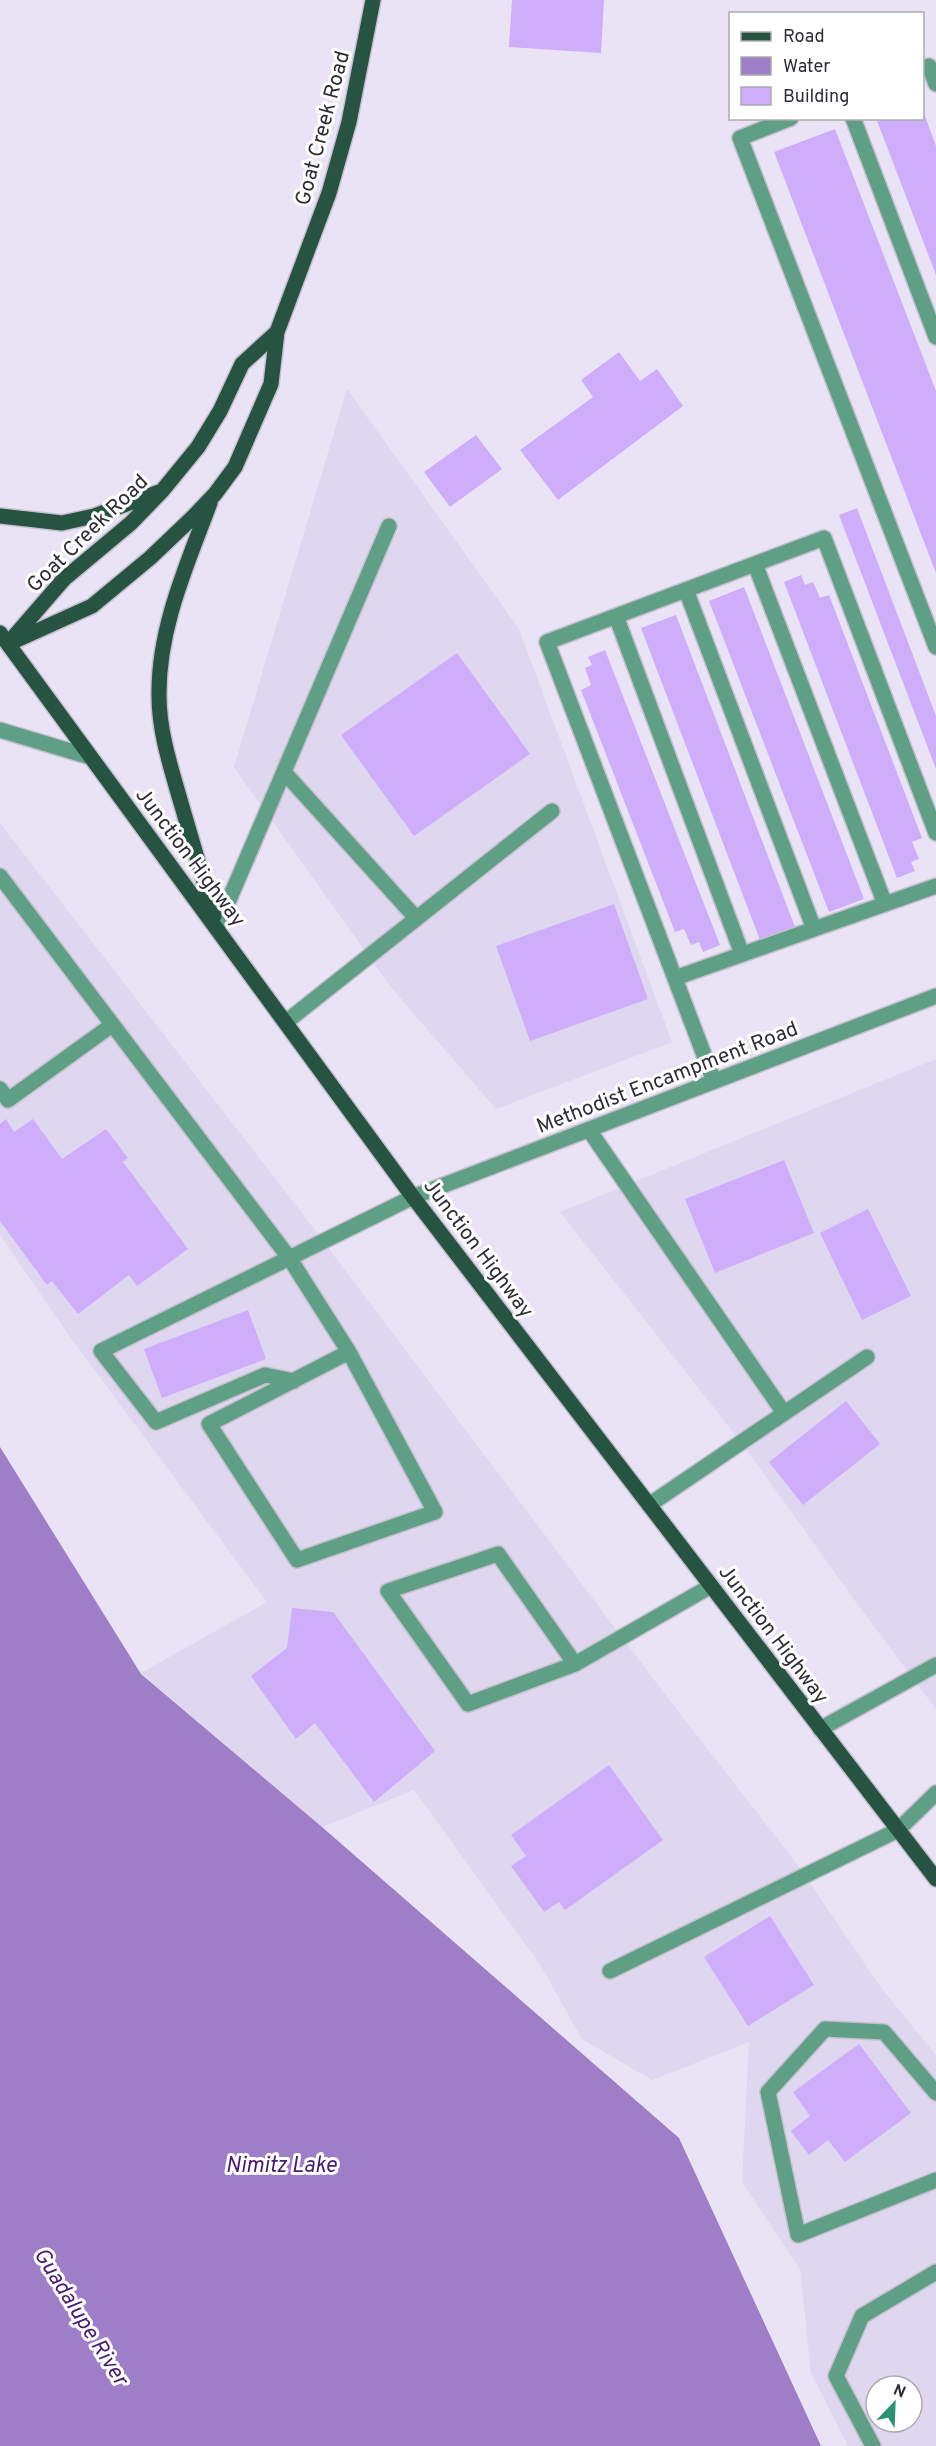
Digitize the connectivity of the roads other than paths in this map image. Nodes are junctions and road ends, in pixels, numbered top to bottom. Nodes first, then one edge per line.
1 (373, 0) edge
2 (929, 66) edge
3 (936, 84) edge
4 (786, 120) edge
5 (854, 120) edge
6 (278, 332) junction
7 (936, 337) edge
8 (162, 491) junction
9 (212, 497) junction
10 (0, 516) edge
11 (389, 526) dead end
12 (755, 564) junction
13 (686, 590) junction
14 (616, 616) junction
15 (4, 639) edge
16 (936, 647) edge
17 (0, 730) edge
18 (90, 757) junction
19 (284, 771) junction
20 (552, 811) dead end
21 (936, 833) edge
22 (0, 876) edge
23 (936, 886) edge
24 (885, 904) junction
25 (416, 918) junction
26 (217, 928) junction
27 (814, 929) junction
28 (742, 954) junction
29 (675, 978) junction
30 (936, 996) edge
31 (286, 1022) junction
32 (112, 1025) junction
33 (714, 1081) junction
34 (0, 1089) edge
35 (589, 1130) junction
36 (413, 1197) junction
37 (290, 1259) junction
38 (349, 1352) junction
39 (867, 1357) dead end
40 (294, 1380) junction
41 (784, 1413) junction
42 (650, 1506) junction
43 (711, 1586) junction
44 (574, 1664) junction
45 (936, 1665) edge
46 (820, 1729) junction
47 (936, 1793) edge
48 (898, 1830) junction
49 (936, 1879) edge
50 (610, 1971) dead end
51 (936, 2093) edge
52 (936, 2180) edge
53 (936, 2272) edge
54 (873, 2446) edge

1 - 6 main road, Goat Creek Road
2 - 3 street
4 - 16 street
5 - 7 street
6 - 8 main road, Goat Creek Road
6 - 9 main road, Goat Creek Road
8 - 10 main road
8 - 15 main road, Goat Creek Road
9 - 15 main road, Goat Creek Road
9 - 26 main road
11 - 19 street
12 - 13 street
12 - 21 street
12 - 24 street
13 - 14 street
13 - 27 street
14 - 28 street
14 - 29 street
15 - 18 main road, Junction Highway
17 - 18 street
18 - 26 main road, Junction Highway
19 - 25 street
19 - 26 street
20 - 25 street
22 - 32 street
23 - 24 street
24 - 27 street
25 - 31 street
26 - 31 main road, Junction Highway
27 - 28 street
28 - 29 street
29 - 33 street
30 - 33 street, Methodist Encampment Road
31 - 36 main road, Junction Highway
32 - 34 street
32 - 37 street
33 - 35 street, Methodist Encampment Road
35 - 36 street, Methodist Encampment Road
35 - 41 street
36 - 37 street, Methodist Encampment Road
36 - 42 main road, Junction Highway
37 - 38 street
37 - 40 street, Methodist Encampment Road
38 - 40 street
38 - 40 street
39 - 41 street
41 - 42 street
42 - 43 main road, Junction Highway
43 - 44 street
43 - 46 main road, Junction Highway
44 - 44 street
45 - 46 street
46 - 48 main road, Junction Highway
47 - 48 street
48 - 49 main road, Junction Highway
48 - 50 street
51 - 52 street
53 - 54 street

